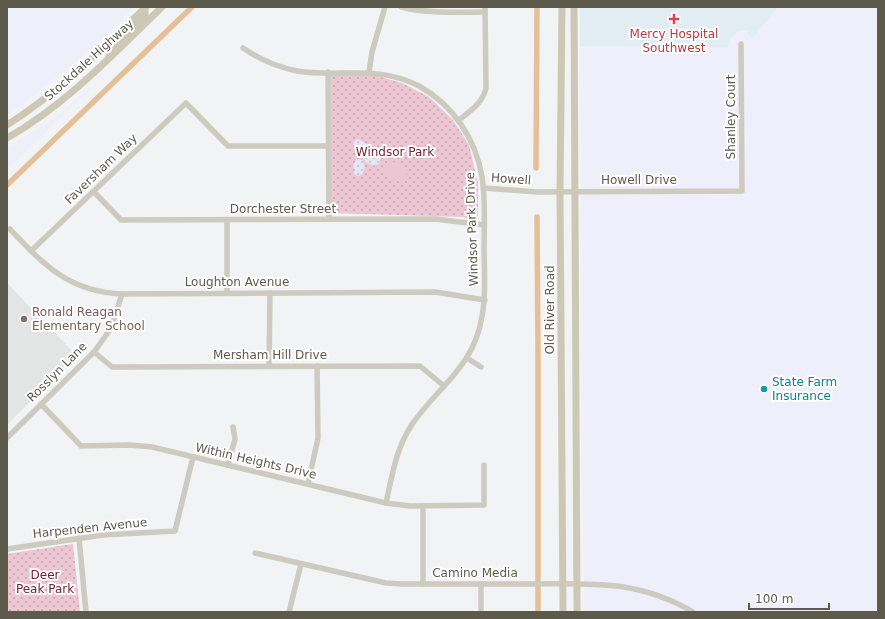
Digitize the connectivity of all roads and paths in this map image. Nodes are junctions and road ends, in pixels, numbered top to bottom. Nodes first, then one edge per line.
1 (162, 7) edge
2 (386, 7) edge
3 (401, 7) edge
4 (562, 7) edge
5 (567, 7) edge
6 (574, 7) edge
7 (145, 8) edge
8 (485, 10) edge
9 (574, 43) junction
10 (742, 44) dead end
11 (243, 48) dead end
12 (109, 58) junction
13 (328, 72) junction
14 (369, 72) junction
15 (459, 120) junction
16 (7, 125) edge
17 (7, 138) edge
18 (328, 146) junction
19 (484, 188) junction
20 (742, 191) joint
21 (94, 192) junction
22 (537, 192) joint
23 (560, 192) junction
24 (575, 192) junction
25 (329, 219) junction
26 (227, 220) junction
27 (484, 225) junction
28 (10, 229) dead end
29 (31, 251) junction
30 (228, 293) junction
31 (270, 293) junction
32 (122, 294) junction
33 (485, 300) junction
34 (94, 352) junction
35 (466, 358) junction
36 (269, 366) junction
37 (317, 366) junction
38 (481, 366) dead end
39 (444, 386) junction
40 (41, 404) junction
41 (233, 427) dead end
42 (7, 438) edge
43 (193, 457) junction
44 (484, 465) dead end
45 (228, 466) junction
46 (308, 484) junction
47 (386, 503) junction
48 (423, 506) junction
49 (79, 538) junction
50 (7, 549) edge
51 (255, 553) dead end
52 (301, 564) junction
53 (423, 584) junction
54 (481, 584) junction
55 (563, 584) junction
56 (576, 584) junction
57 (86, 612) edge
58 (289, 612) edge
59 (481, 612) edge
60 (563, 612) edge
61 (577, 612) edge
62 (693, 612) edge

1 - 12 main road, Stockdale Highway
2 - 14 street
3 - 8 street
4 - 23 main road, Old River Road
5 - 9 main road
6 - 9 main road, Old River Road
7 - 12 main road
7 - 16 main road, Stockdale Highway
8 - 15 street
9 - 24 main road, Old River Road
10 - 20 street, Shanley Court
11 - 13 street, Windsor Park Drive
12 - 17 main road, Stockdale Highway
13 - 14 street, Windsor Park Drive
13 - 18 street
14 - 15 street, Windsor Park Drive
15 - 19 street, Windsor Park Drive
18 - 21 street, Faversham Way
18 - 25 street
19 - 22 street, Howell
19 - 27 street, Windsor Park Drive
20 - 24 street, Howell Drive
21 - 26 street, Dorchester Street
21 - 29 street, Faversham Way
22 - 23 street, Howell Drive
23 - 24 street, Howell Drive
23 - 55 main road, Old River Road
24 - 56 main road, Old River Road
25 - 26 street, Dorchester Street
25 - 27 street, Dorchester Street
26 - 30 street
27 - 33 street, Windsor Park Drive
28 - 29 street, Loughton Avenue
29 - 32 street, Loughton Avenue
30 - 31 street, Loughton Avenue
30 - 32 street, Loughton Avenue
31 - 33 street, Loughton Avenue
31 - 36 street
32 - 34 street, Rosslyn Lane
33 - 35 street, Windsor Park Drive
34 - 36 street, Mersham Hill Drive
34 - 40 street, Rosslyn Lane
35 - 38 street
35 - 39 street, Windsor Park Drive
36 - 37 street, Mersham Hill Drive
37 - 39 street, Mersham Hill Drive
37 - 46 street
39 - 47 street, Windsor Park Drive
40 - 42 street, Rosslyn Lane
40 - 43 street, Within Heights Drive
41 - 45 street
43 - 45 street, Within Heights Drive
43 - 49 street, Harpenden Avenue
44 - 48 street, Within Heights Drive
45 - 46 street, Within Heights Drive
46 - 47 street, Within Heights Drive
47 - 48 street, Within Heights Drive
48 - 53 street
49 - 50 street, Harpenden Avenue
49 - 57 street
51 - 52 street, Camino Media
52 - 53 street, Camino Media
52 - 58 street
53 - 54 street, Camino Media
54 - 55 street, Camino Media
54 - 59 street
55 - 56 street, Camino Media
55 - 60 main road, Old River Road
56 - 61 main road, Old River Road
56 - 62 street, Camino Media

